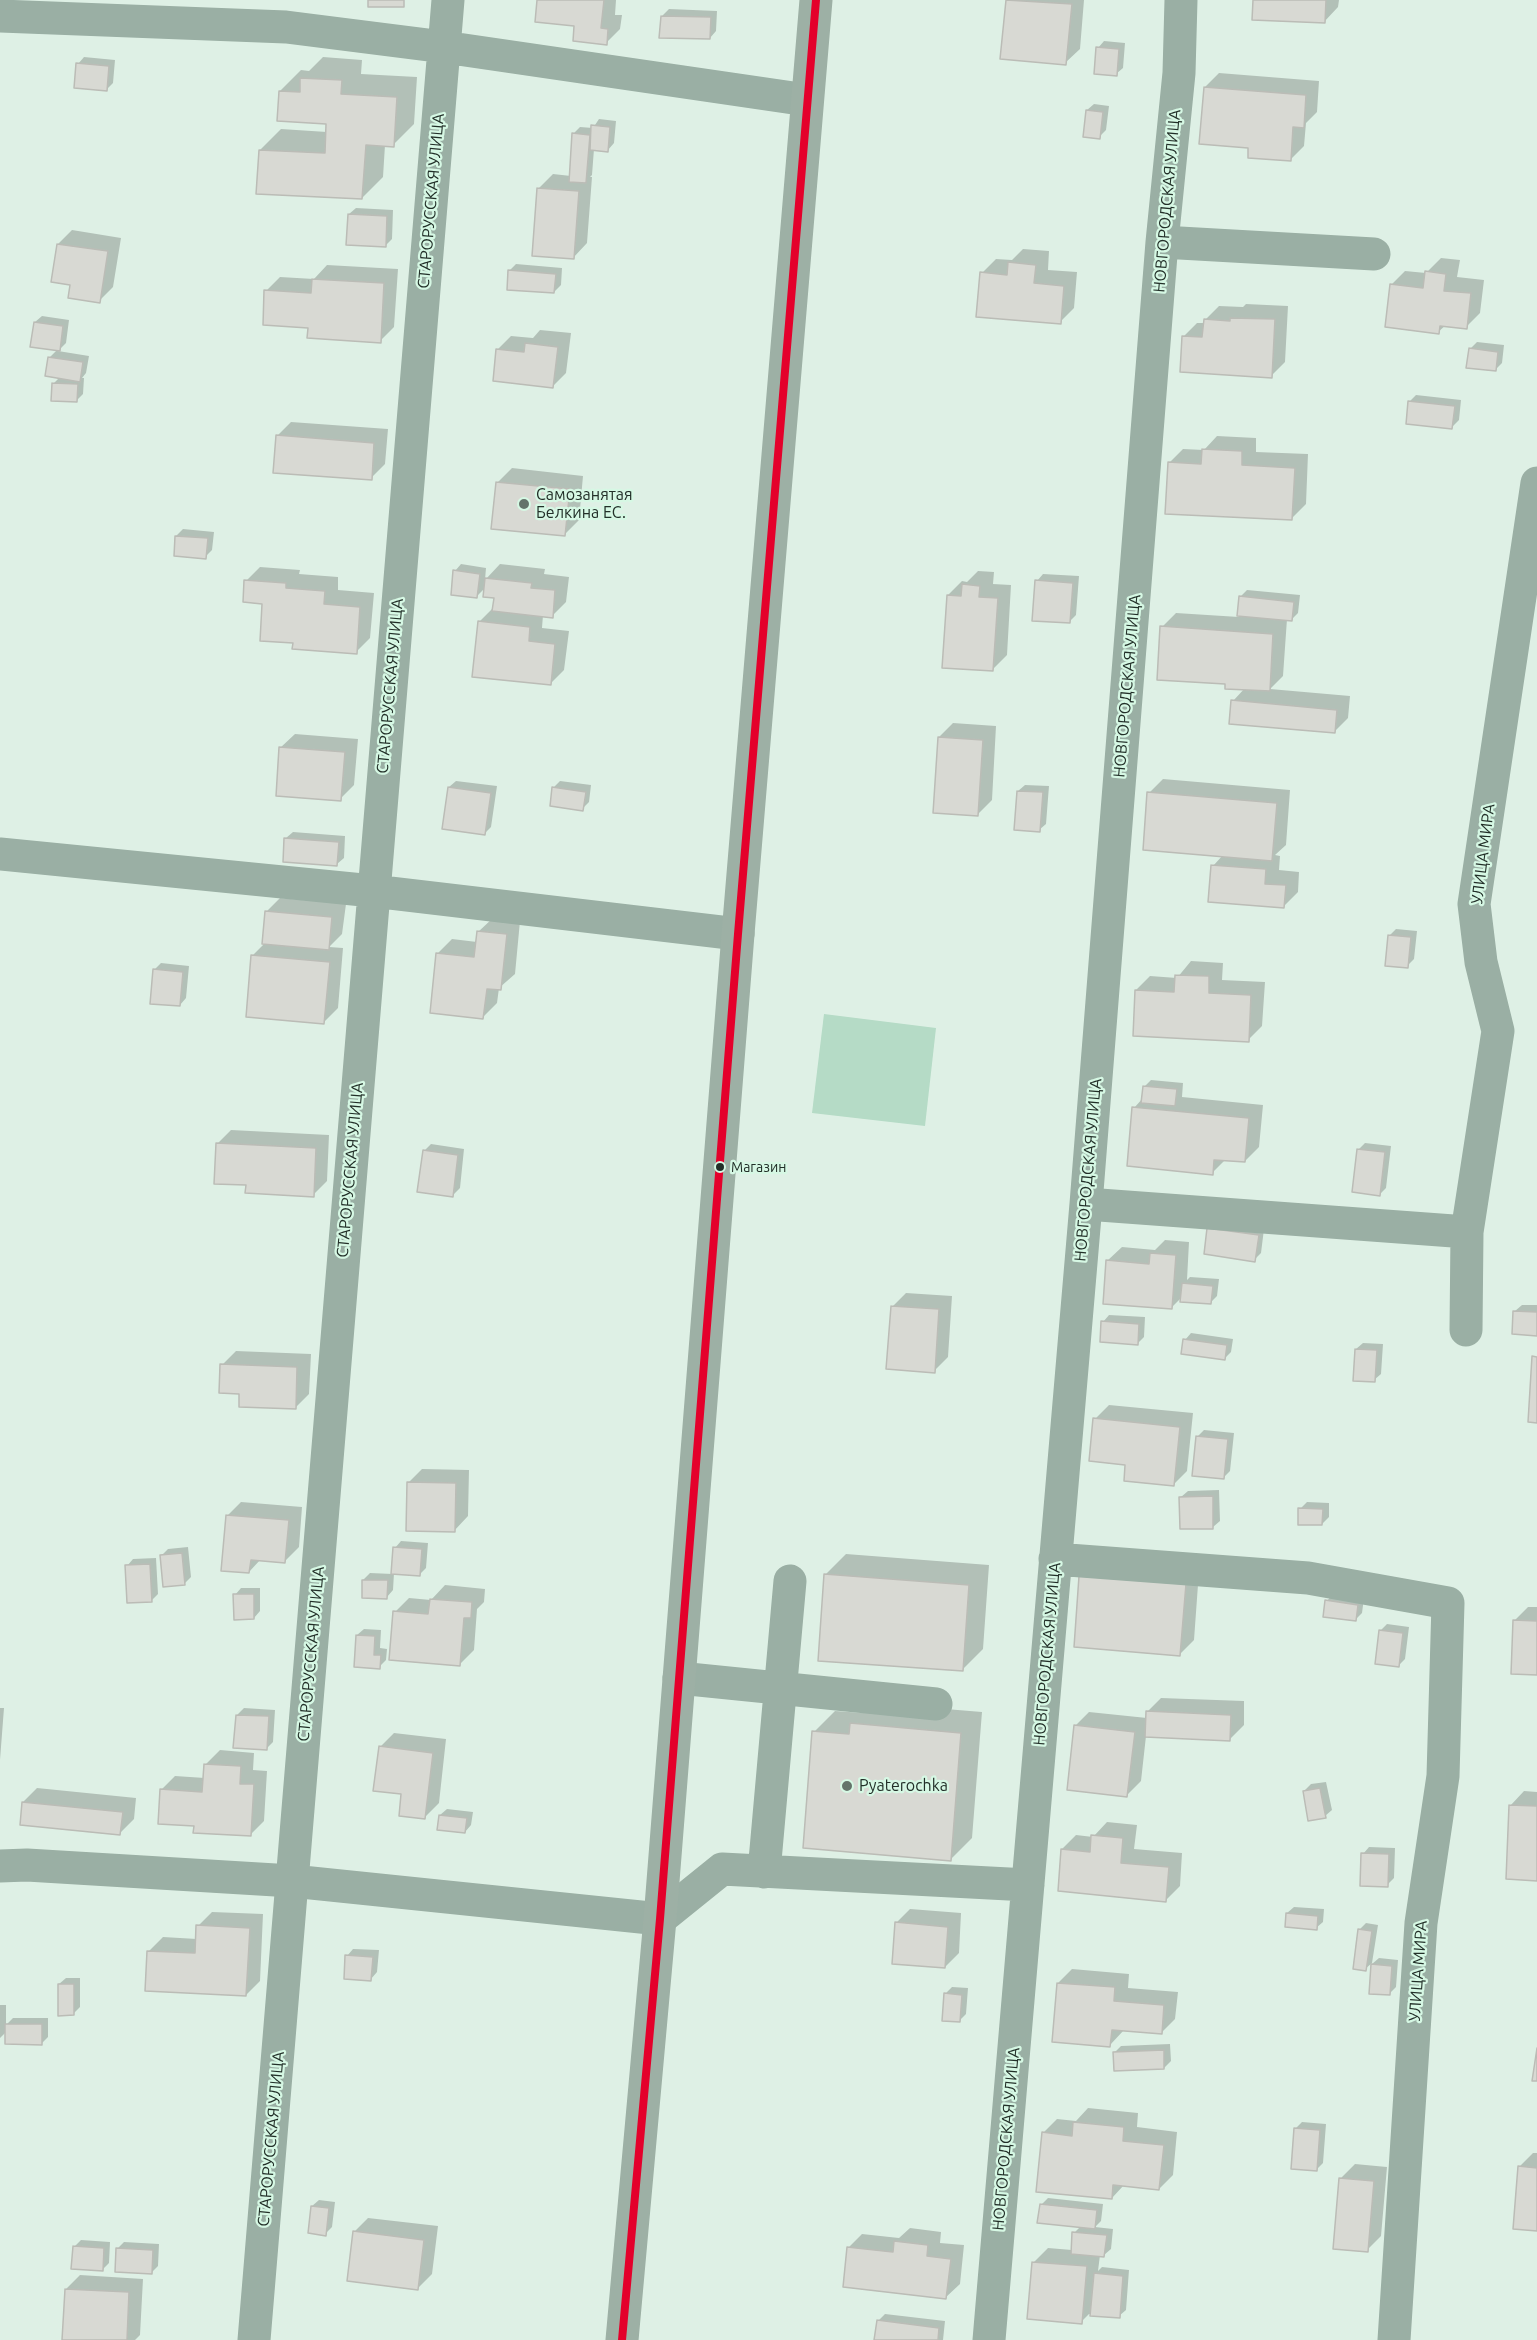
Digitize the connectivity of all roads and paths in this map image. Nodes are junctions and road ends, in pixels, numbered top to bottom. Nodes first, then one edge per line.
1 (447, 0) edge
2 (816, 0) edge
3 (1181, 0) edge
4 (0, 16) edge
5 (444, 47) junction
6 (807, 100) junction
7 (1162, 242) junction
8 (1374, 254) dead end
9 (1537, 483) edge
10 (0, 854) edge
11 (373, 891) junction
12 (738, 934) junction
13 (1086, 1204) junction
14 (1467, 1232) junction
15 (1466, 1330) dead end
16 (1055, 1558) junction
17 (790, 1581) dead end
18 (679, 1678) junction
19 (780, 1689) junction
20 (936, 1704) dead end
21 (0, 1866) edge
22 (764, 1872) junction
23 (292, 1881) junction
24 (1028, 1885) junction
25 (660, 1919) junction
26 (254, 2340) edge
27 (622, 2340) edge
28 (989, 2340) edge
29 (1394, 2340) edge

1 - 5 street, СТАРОРУССКАЯ УЛИЦА
2 - 6 main road
3 - 7 street, НОВГОРОДСКАЯ УЛИЦА
4 - 5 street
5 - 6 street
5 - 11 street, СТАРОРУССКАЯ УЛИЦА
6 - 12 main road
7 - 8 street
7 - 13 street, НОВГОРОДСКАЯ УЛИЦА
9 - 14 street, УЛИЦА МИРА
10 - 11 street
11 - 12 street
11 - 23 street, СТАРОРУССКАЯ УЛИЦА
12 - 18 main road
13 - 14 street
13 - 16 street, НОВГОРОДСКАЯ УЛИЦА
14 - 15 street, УЛИЦА МИРА
16 - 24 street, НОВГОРОДСКАЯ УЛИЦА
16 - 29 street, УЛИЦА МИРА
17 - 19 street
18 - 19 street
18 - 25 main road
19 - 20 street
19 - 22 street
21 - 23 street
22 - 24 street
22 - 25 street
23 - 25 street
23 - 26 street, СТАРОРУССКАЯ УЛИЦА
24 - 28 street, НОВГОРОДСКАЯ УЛИЦА
25 - 27 main road

